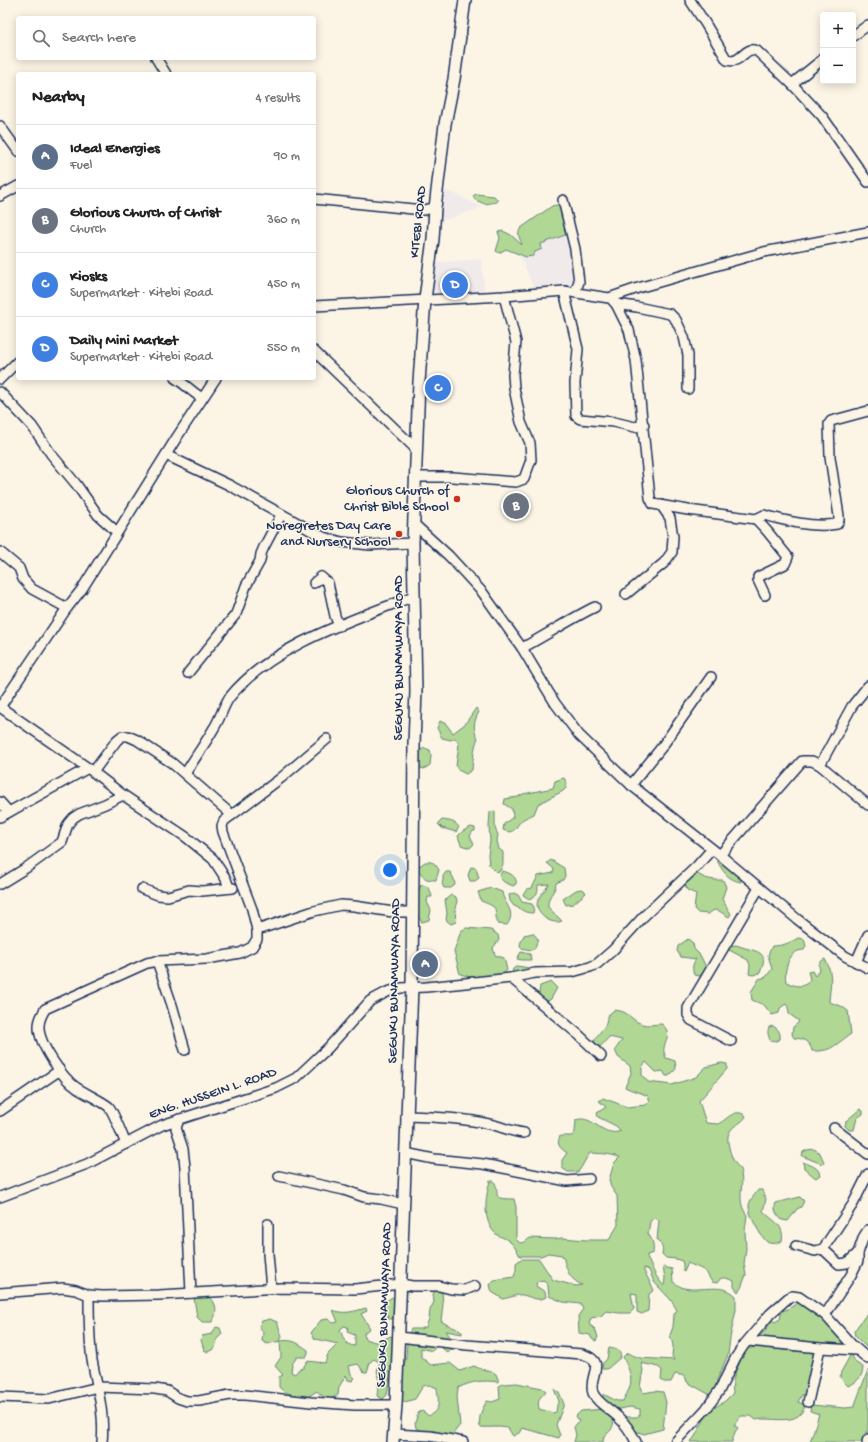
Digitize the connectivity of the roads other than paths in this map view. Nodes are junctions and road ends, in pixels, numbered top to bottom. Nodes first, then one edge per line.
1 (465, 0) edge
2 (690, 0) edge
3 (868, 25) edge
4 (856, 34) edge
5 (157, 60) edge
6 (820, 62) edge
7 (165, 72) edge
8 (792, 84) junction
9 (0, 126) edge
10 (16, 148) edge
11 (868, 182) edge
12 (16, 187) edge
13 (0, 196) edge
14 (316, 199) edge
15 (563, 200) dead end
16 (435, 208) junction
17 (868, 232) edge
18 (564, 291) junction
19 (575, 292) junction
20 (504, 296) junction
21 (425, 299) junction
22 (612, 301) junction
23 (316, 306) edge
24 (316, 353) edge
25 (16, 363) edge
26 (0, 379) edge
27 (179, 380) edge
28 (215, 380) edge
29 (688, 389) dead end
30 (0, 392) edge
31 (202, 398) junction
32 (868, 411) edge
33 (644, 425) junction
34 (416, 449) junction
35 (166, 455) junction
36 (415, 477) junction
37 (661, 505) junction
38 (281, 515) junction
39 (756, 519) junction
40 (414, 524) junction
41 (117, 532) junction
42 (413, 542) junction
43 (0, 552) edge
44 (314, 583) dead end
45 (626, 594) dead end
46 (765, 594) dead end
47 (414, 596) junction
48 (595, 607) dead end
49 (67, 608) junction
50 (339, 626) junction
51 (522, 648) junction
52 (188, 672) dead end
53 (711, 677) dead end
54 (868, 686) edge
55 (0, 707) edge
56 (327, 739) dead end
57 (820, 765) junction
58 (90, 770) junction
59 (185, 774) junction
60 (631, 785) junction
61 (123, 795) junction
62 (0, 802) edge
63 (868, 805) edge
64 (8, 812) junction
65 (232, 815) junction
66 (0, 817) edge
67 (712, 849) junction
68 (720, 856) junction
69 (0, 884) edge
70 (229, 888) junction
71 (243, 888) junction
72 (760, 888) junction
73 (142, 889) dead end
74 (412, 912) junction
75 (257, 930) junction
76 (868, 935) edge
77 (157, 961) junction
78 (856, 962) junction
79 (868, 968) edge
80 (511, 978) junction
81 (412, 987) junction
82 (732, 1041) dead end
83 (185, 1050) dead end
84 (601, 1056) dead end
85 (60, 1070) junction
86 (0, 1111) edge
87 (406, 1116) junction
88 (179, 1119) junction
89 (834, 1128) dead end
90 (524, 1133) dead end
91 (126, 1144) junction
92 (405, 1153) junction
93 (868, 1154) edge
94 (868, 1174) edge
95 (279, 1176) dead end
96 (589, 1179) dead end
97 (0, 1197) edge
98 (403, 1204) junction
99 (268, 1224) dead end
100 (868, 1230) edge
101 (796, 1246) dead end
102 (823, 1249) junction
103 (858, 1253) junction
104 (401, 1284) junction
105 (475, 1286) dead end
106 (271, 1289) junction
107 (0, 1293) edge
108 (191, 1293) junction
109 (89, 1295) junction
110 (826, 1315) junction
111 (399, 1337) junction
112 (748, 1341) junction
113 (820, 1348) junction
114 (856, 1350) junction
115 (868, 1360) edge
116 (98, 1387) junction
117 (0, 1397) edge
118 (808, 1402) dead end
119 (396, 1405) junction
120 (393, 1438) edge
121 (868, 1439) edge
122 (102, 1442) edge
123 (463, 1442) edge
124 (636, 1442) edge
125 (675, 1442) edge
126 (867, 1442) edge

1 - 16 main road, KITEBI ROAD
2 - 8 street
3 - 4 street
5 - 7 street
6 - 8 street
8 - 11 street
9 - 10 street
12 - 13 street
14 - 16 street
15 - 19 street
16 - 21 main road, KITEBI ROAD
17 - 22 street
18 - 19 street
18 - 20 street
18 - 33 street
19 - 22 street
20 - 21 street
20 - 36 street
21 - 23 street
21 - 34 main road, KITEBI ROAD
22 - 29 street
22 - 33 street
24 - 34 street
25 - 26 street
27 - 31 street
28 - 31 street
30 - 41 street
31 - 35 street
32 - 39 street
33 - 37 street
34 - 36 main road, SEGUKU BUNAMWAYA ROAD
35 - 38 street
35 - 41 street
36 - 40 main road, SEGUKU BUNAMWAYA ROAD
37 - 39 street
37 - 45 street
38 - 42 street
38 - 52 street
39 - 46 street
40 - 42 main road, SEGUKU BUNAMWAYA ROAD
40 - 51 street
41 - 49 street
42 - 47 main road, SEGUKU BUNAMWAYA ROAD
43 - 49 street
44 - 50 street
47 - 50 street
47 - 74 main road, SEGUKU BUNAMWAYA ROAD
48 - 51 street
49 - 55 street
50 - 59 street
51 - 60 street
53 - 60 street
54 - 57 street
55 - 58 street
56 - 65 street
57 - 63 street
57 - 68 street
58 - 59 street
58 - 61 street
58 - 64 street
59 - 65 street
60 - 67 street
61 - 69 street
61 - 70 street
62 - 64 street
64 - 66 street
65 - 71 street
67 - 68 street
67 - 80 street, ENG. HUSSEIN L. ROAD
68 - 72 street
70 - 71 street
70 - 73 street
71 - 75 street
72 - 78 street
72 - 82 street
74 - 75 street
74 - 81 main road, SEGUKU BUNAMWAYA ROAD
75 - 77 street
76 - 78 street
77 - 83 street
77 - 85 street
78 - 79 street
80 - 81 street, ENG. HUSSEIN L. ROAD
80 - 84 street
81 - 87 main road, SEGUKU BUNAMWAYA ROAD
81 - 88 street, ENG. HUSSEIN L. ROAD
85 - 86 street
85 - 91 street
87 - 90 street
87 - 92 main road, SEGUKU BUNAMWAYA ROAD
88 - 91 street, ENG. HUSSEIN L. ROAD
88 - 108 street
89 - 93 street
91 - 97 street, ENG. HUSSEIN L. ROAD
92 - 96 street
92 - 98 main road, SEGUKU BUNAMWAYA ROAD
94 - 102 street
95 - 98 street
98 - 104 main road, SEGUKU BUNAMWAYA ROAD
99 - 106 street
100 - 103 street
101 - 102 street
102 - 103 street
103 - 110 street
104 - 105 street
104 - 106 street
104 - 111 main road, SEGUKU BUNAMWAYA ROAD
106 - 108 street
107 - 109 street
108 - 109 street
109 - 116 street
110 - 112 street
110 - 114 street
111 - 119 main road, SEGUKU BUNAMWAYA ROAD
111 - 124 street
112 - 113 street
112 - 125 street
113 - 114 street
113 - 118 street
114 - 115 street
116 - 117 street
116 - 119 street
116 - 122 street
119 - 120 main road, SEGUKU BUNAMWAYA ROAD
120 - 123 street
121 - 126 street

